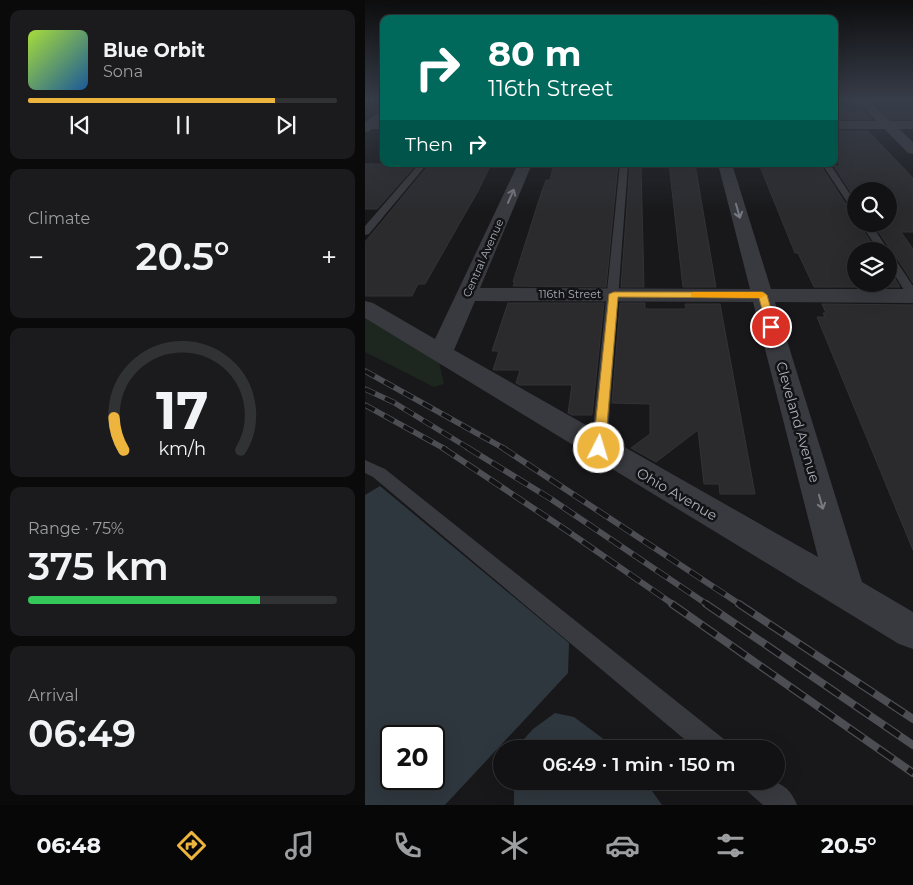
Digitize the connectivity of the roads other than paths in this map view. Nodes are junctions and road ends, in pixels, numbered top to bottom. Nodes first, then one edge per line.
1 (900, 137) edge
2 (913, 150) edge
3 (420, 167) edge
4 (524, 167) edge
5 (624, 167) edge
6 (726, 167) edge
7 (829, 167) edge
8 (847, 195) edge
9 (365, 232) edge
10 (897, 270) edge
11 (467, 294) junction
12 (614, 294) junction
13 (763, 295) junction
14 (913, 295) edge
15 (365, 308) edge
16 (441, 352) junction
17 (599, 448) junction
18 (365, 466) edge
19 (846, 593) junction
20 (913, 632) edge
21 (704, 740) edge
22 (766, 790) edge
23 (784, 805) edge

1 - 2 street
3 - 9 lane
11 -> 4 street, Central Avenue
5 - 12 lane
6 -> 13 street, Cleveland Avenue
7 - 8 lane
10 - 14 lane
11 - 12 street, 116th Street
11 - 16 street, Central Avenue
12 - 13 street, 116th Street
12 - 17 lane
13 - 14 street, 116th Street
13 -> 19 street, Cleveland Avenue
15 - 16 street, Ohio Avenue
16 - 17 street, Ohio Avenue
17 - 19 street, Ohio Avenue
18 - 21 lane
19 - 20 street, Ohio Avenue
22 - 23 lane

